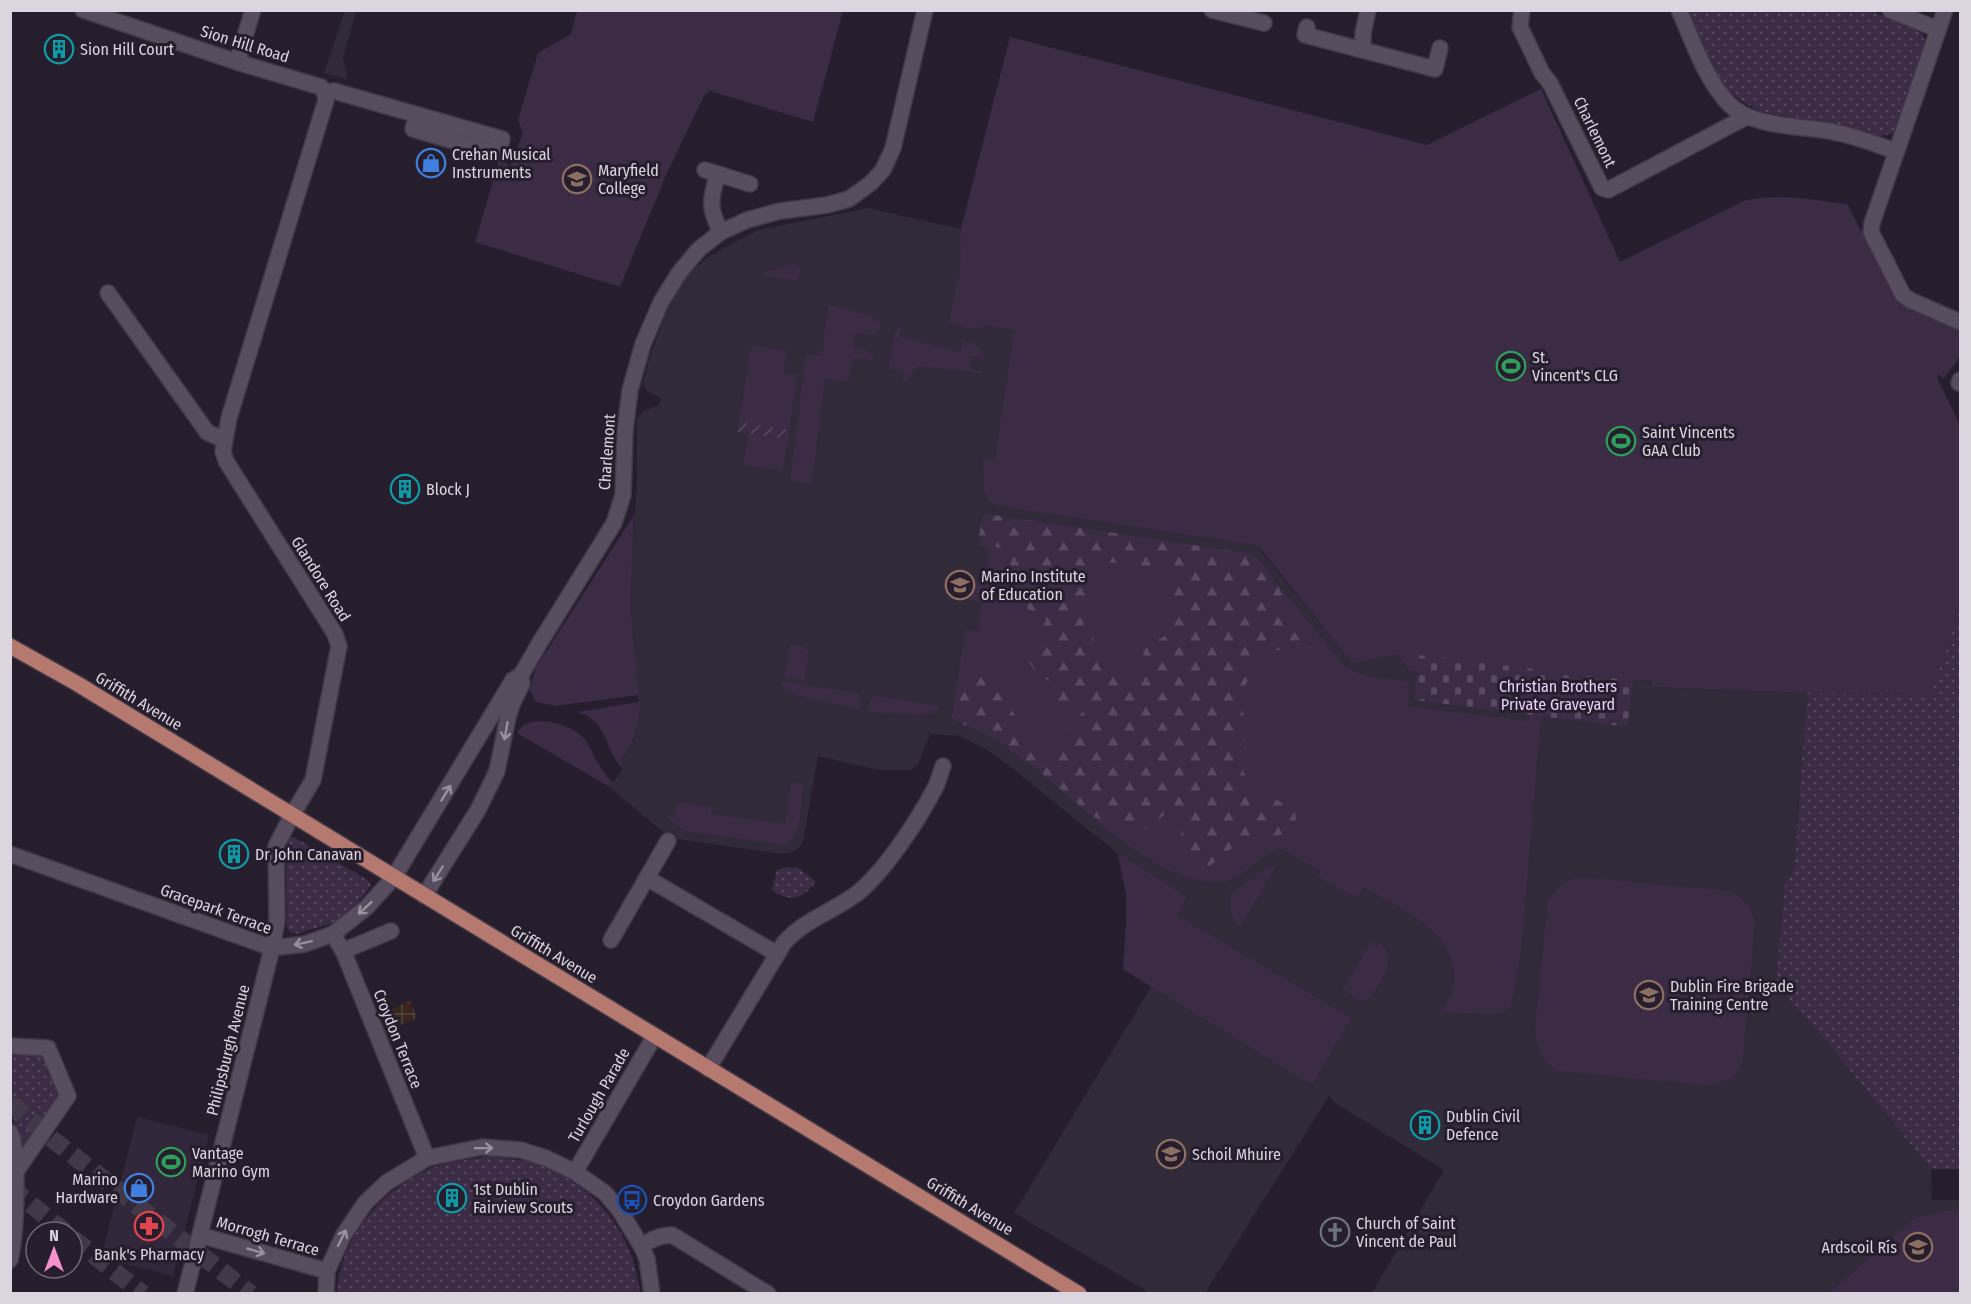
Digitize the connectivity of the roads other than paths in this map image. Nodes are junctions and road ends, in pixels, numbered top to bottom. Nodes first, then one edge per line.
1 (83, 10) edge
2 (253, 10) edge
3 (925, 10) edge
4 (1368, 10) edge
5 (1522, 10) edge
6 (1679, 10) edge
7 (1890, 10) edge
8 (1945, 10) edge
9 (1222, 12) edge
10 (101, 14) edge
11 (1264, 23) dead end
12 (1308, 27) dead end
13 (1937, 29) junction
14 (1440, 48) dead end
15 (1363, 50) junction
16 (237, 62) junction
17 (325, 93) junction
18 (417, 115) junction
19 (1746, 117) junction
20 (1896, 151) junction
21 (750, 184) dead end
22 (721, 232) junction
23 (108, 293) dead end
24 (1960, 322) edge
25 (224, 440) junction
26 (10, 646) edge
27 (521, 675) junction
28 (943, 766) dead end
29 (292, 815) junction
30 (668, 841) dead end
31 (10, 854) edge
32 (394, 877) junction
33 (647, 878) junction
34 (424, 896) junction
35 (391, 931) dead end
36 (333, 934) junction
37 (611, 940) dead end
38 (272, 948) junction
39 (343, 951) junction
40 (777, 954) junction
41 (654, 1036) junction
42 (10, 1046) edge
43 (708, 1069) junction
44 (10, 1132) edge
45 (427, 1158) junction
46 (16, 1170) junction
47 (575, 1172) junction
48 (200, 1235) junction
49 (642, 1247) junction
50 (10, 1260) edge
51 (327, 1271) junction
52 (185, 1293) edge
53 (326, 1293) edge
54 (652, 1293) edge
55 (768, 1293) edge
56 (1079, 1293) edge

1 - 10 street, Sion Hill Road
2 - 16 street
3 - 22 street, Charlemont
4 - 15 street
5 - 19 street, Charlemont
6 - 19 street
7 - 13 street
8 - 13 street
9 - 11 street
10 - 16 street, Sion Hill Road
12 - 15 street
13 - 20 street
14 - 15 street
16 - 17 street, Sion Hill Road
17 - 18 street, Sion Hill Road
17 - 25 street, Glandore Road
18 - 18 street, Sion Hill Road
19 - 20 street
20 - 24 street
21 - 22 street
22 - 27 street, Charlemont
23 - 25 street
25 - 29 street, Glandore Road
26 - 29 main road, Griffith Avenue
32 -> 27 street, Charlemont
27 -> 34 street, Charlemont
28 - 40 street
29 - 32 main road, Griffith Avenue
29 - 38 street, Philipsburgh Avenue
30 - 33 street
31 - 38 street, Gracepark Terrace
32 - 34 main road, Griffith Avenue
32 -> 36 street, Gracepark Terrace
33 - 37 street
33 - 40 street
34 - 41 main road, Griffith Avenue
35 - 39 street
36 -> 38 street, Gracepark Terrace
36 - 39 street, Croydon Terrace
38 - 48 street, Philipsburgh Avenue
39 - 45 street, Croydon Terrace
40 - 43 street
41 - 43 main road, Griffith Avenue
41 - 47 street, Turlough Parade
42 - 46 street
43 - 56 main road, Griffith Avenue
44 - 46 street
45 -> 47 street
51 -> 45 street
46 - 50 street
47 - 49 street
48 -> 51 street, Morrogh Terrace
48 - 52 street, Philipsburgh Avenue
49 - 54 street
49 - 55 street
51 - 53 street

